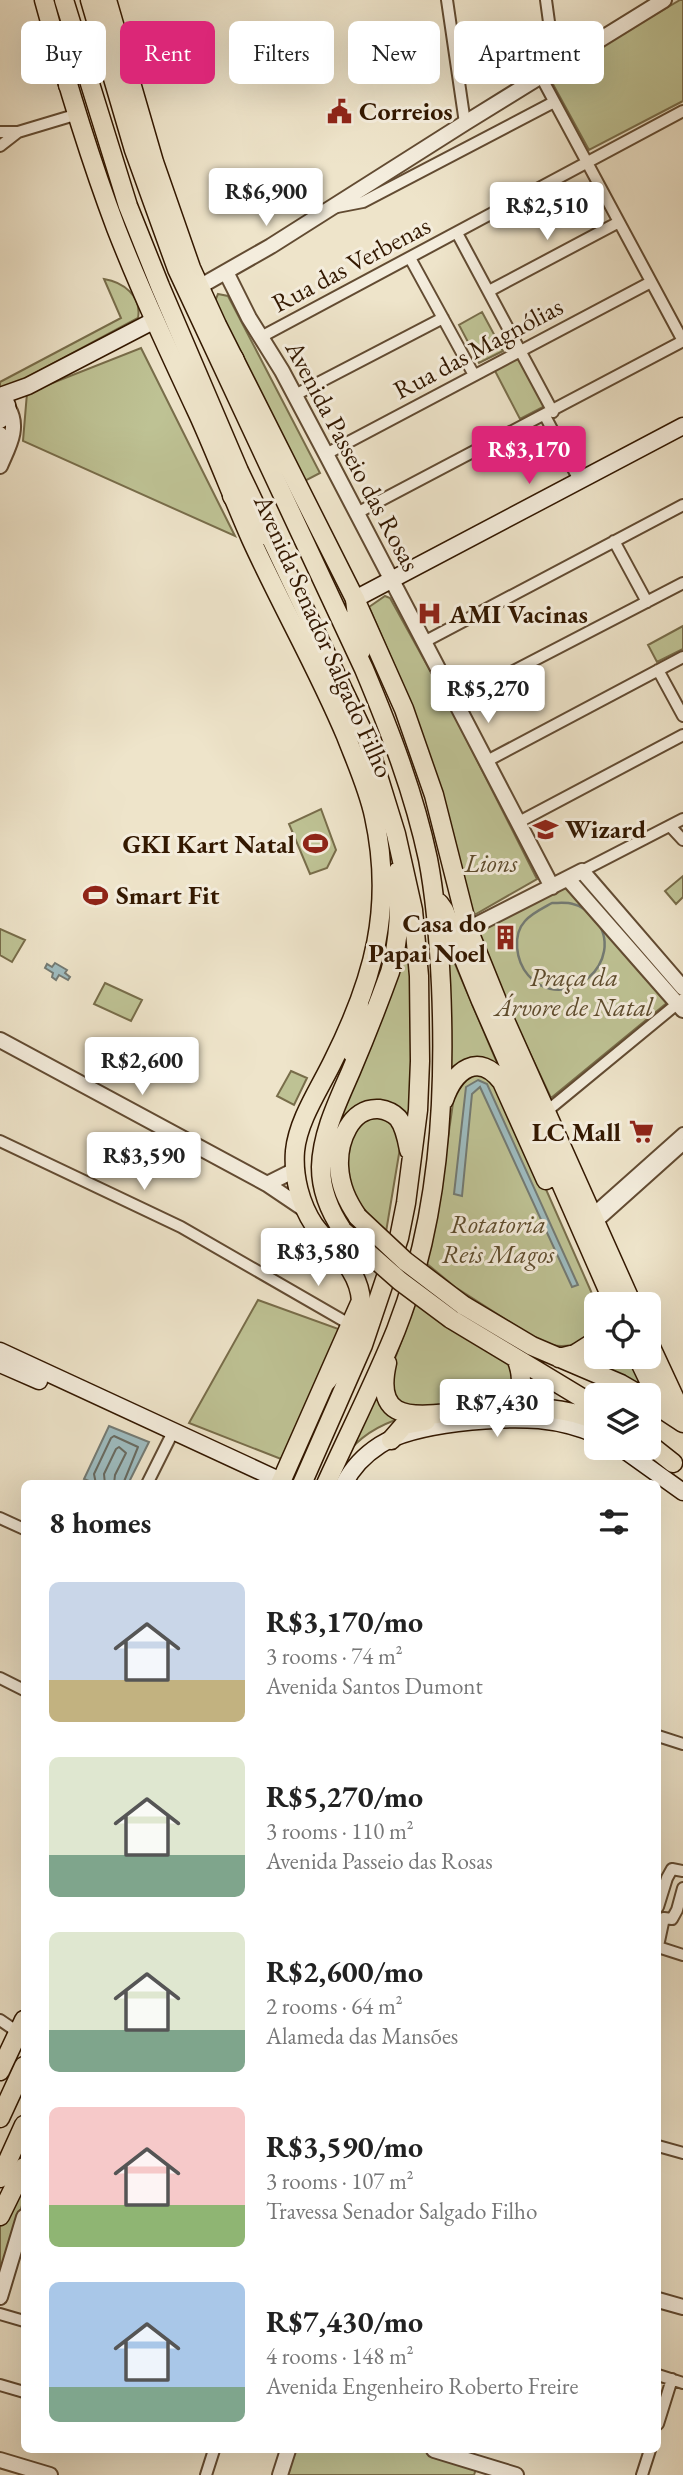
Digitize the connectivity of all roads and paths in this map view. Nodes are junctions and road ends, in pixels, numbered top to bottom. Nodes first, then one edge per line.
1 (44, 0) edge
2 (447, 0) edge
3 (546, 0) edge
4 (95, 1) edge
5 (661, 1) edge
6 (65, 4) edge
7 (549, 21) edge
8 (604, 36) edge
9 (526, 84) edge
10 (545, 84) edge
11 (68, 85) junction
12 (554, 102) junction
13 (683, 111) edge
14 (78, 114) junction
15 (465, 122) junction
16 (18, 131) junction
17 (0, 132) edge
18 (0, 146) edge
19 (586, 164) junction
20 (329, 208) junction
21 (619, 222) junction
22 (457, 233) junction
23 (410, 258) junction
24 (226, 272) junction
25 (651, 282) junction
26 (199, 287) junction
27 (489, 290) junction
28 (443, 318) junction
29 (155, 320) junction
30 (261, 337) junction
31 (683, 341) edge
32 (521, 351) junction
33 (234, 358) junction
34 (474, 375) junction
35 (295, 396) junction
36 (3, 405) edge
37 (549, 414) junction
38 (683, 426) edge
39 (253, 433) junction
40 (0, 435) edge
41 (326, 454) junction
42 (2, 463) edge
43 (579, 480) junction
44 (232, 496) junction
45 (683, 505) edge
46 (357, 513) junction
47 (614, 541) junction
48 (278, 552) junction
49 (392, 579) junction
50 (683, 583) edge
51 (355, 599) junction
52 (647, 602) junction
53 (424, 642) junction
54 (683, 657) edge
55 (364, 669) junction
56 (658, 670) junction
57 (456, 701) junction
58 (683, 716) edge
59 (682, 737) edge
60 (487, 761) junction
61 (683, 819) edge
62 (519, 822) junction
63 (670, 826) junction
64 (396, 834) junction
65 (683, 840) edge
66 (582, 871) junction
67 (568, 879) junction
68 (552, 887) junction
69 (434, 897) junction
70 (468, 929) junction
71 (683, 988) edge
72 (359, 1003) junction
73 (681, 1004) edge
74 (0, 1040) edge
75 (346, 1082) junction
76 (442, 1107) junction
77 (547, 1111) junction
78 (683, 1133) edge
79 (0, 1141) edge
80 (675, 1148) edge
81 (412, 1163) junction
82 (683, 1164) edge
83 (295, 1170) junction
84 (267, 1184) junction
85 (307, 1210) junction
86 (594, 1218) junction
87 (597, 1292) edge
88 (609, 1292) edge
89 (627, 1292) edge
90 (374, 1312) junction
91 (457, 1312) junction
92 (351, 1325) junction
93 (396, 1329) junction
94 (584, 1348) edge
95 (0, 1351) edge
96 (516, 1357) junction
97 (559, 1358) junction
98 (0, 1364) edge
99 (646, 1369) edge
100 (658, 1369) edge
101 (327, 1381) junction
102 (619, 1383) edge
103 (584, 1399) edge
104 (672, 1407) edge
105 (584, 1416) edge
106 (683, 1423) edge
107 (584, 1431) edge
108 (171, 1436) junction
109 (395, 1438) junction
110 (661, 1453) edge
111 (638, 1460) edge
112 (680, 1466) edge
113 (149, 1480) edge
114 (254, 1480) edge
115 (274, 1480) edge
116 (282, 1480) edge
117 (304, 1480) edge
118 (328, 1480) edge
119 (347, 1480) edge
120 (683, 1492) edge
121 (0, 1518) edge
122 (21, 1528) edge
123 (0, 1678) edge
124 (21, 1688) edge
125 (661, 1736) edge
126 (683, 1744) edge
127 (683, 1871) edge
128 (683, 1888) edge
129 (661, 1907) edge
130 (661, 1912) edge
131 (661, 1947) edge
132 (683, 1955) edge
133 (0, 2020) edge
134 (21, 2026) edge
135 (21, 2028) edge
136 (0, 2071) edge
137 (21, 2072) edge
138 (0, 2118) edge
139 (21, 2132) edge
140 (661, 2147) edge
141 (683, 2153) edge
142 (21, 2173) edge
143 (0, 2178) edge
144 (0, 2216) edge
145 (21, 2227) edge
146 (0, 2297) edge
147 (661, 2301) edge
148 (683, 2307) edge
149 (0, 2314) edge
150 (21, 2320) edge
151 (677, 2381) edge
152 (0, 2385) edge
153 (21, 2391) edge
154 (661, 2417) edge
155 (213, 2453) edge
156 (287, 2453) edge
157 (442, 2453) edge
158 (649, 2453) edge
159 (5, 2466) edge
160 (483, 2470) edge
161 (50, 2475) edge
162 (206, 2475) edge
163 (279, 2475) edge
164 (516, 2475) edge
165 (642, 2475) edge

1 - 11 main road, Avenida Senador Salgado Filho
2 - 15 street
3 - 7 street
4 - 26 main road, Avenida Senador Salgado Filho
4 - 39 main road, Avenida Senador Salgado Filho
5 - 8 street
6 - 11 main road
6 - 48 main road, Avenida Senador Salgado Filho
9 - 15 street
10 - 12 street
11 - 14 main road, Avenida Senador Salgado Filho
12 - 19 street
12 - 20 street
13 - 19 street, Rua das Verbenas
14 - 16 street
14 - 29 main road, Avenida Senador Salgado Filho
15 - 20 street
16 - 17 street
16 - 18 street
19 - 21 street
19 - 22 street, Rua das Verbenas
20 - 24 street
21 - 25 street
21 - 27 street
22 - 23 street, Rua das Verbenas
22 - 27 street
23 - 28 street
23 - 30 street, Rua das Verbenas
24 - 26 street
24 - 30 street, Avenida Passeio das Rosas
25 - 31 street
25 - 32 street, Rua das Magnólias
26 - 33 main road, Avenida Senador Salgado Filho
27 - 32 street
28 - 34 street
28 - 35 street
29 - 36 main road
29 - 44 main road, Avenida Senador Salgado Filho
30 - 35 street, Avenida Passeio das Rosas
31 - 37 street
32 - 34 street, Rua das Magnólias
32 - 37 street
33 - 39 main road
33 - 51 main road, Avenida Senador Salgado Filho
34 - 41 street, Rua das Magnólias
35 - 41 street, Avenida Passeio das Rosas
36 - 42 street
37 - 43 street
37 - 46 street
38 - 43 main road
39 - 55 main road, Avenida Senador Salgado Filho
40 - 42 street
41 - 46 street, Avenida Passeio das Rosas
43 - 49 main road
44 - 48 main road
44 - 72 main road, Avenida Senador Salgado Filho
45 - 47 street
46 - 49 street, Avenida Passeio das Rosas
47 - 52 street
47 - 53 street
48 - 64 main road, Avenida Senador Salgado Filho
49 - 51 main road
49 - 53 street, Avenida Passeio das Rosas
50 - 52 street
51 - 55 main road
51 - 70 main road, Avenida Senador Salgado Filho
52 - 57 street
53 - 57 street, Avenida Passeio das Rosas
54 - 56 street
55 - 69 main road, Avenida Senador Salgado Filho
56 - 58 street
56 - 60 street
57 - 60 street, Avenida Passeio das Rosas
59 - 62 street
60 - 62 street, Avenida Passeio das Rosas
61 - 63 street
62 - 68 street, Avenida Passeio das Rosas
63 - 65 street
63 - 66 street
64 - 75 main road
64 - 81 main road, Avenida Senador Salgado Filho
66 - 67 street
66 - 71 street
67 - 68 street
67 - 73 street
68 - 70 street
69 - 76 main road, Avenida Senador Salgado Filho
69 - 88 main road
70 - 77 main road, Avenida Senador Salgado Filho
72 - 75 main road
72 - 83 main road, Avenida Senador Salgado Filho
73 - 77 street
74 - 84 street
75 - 91 main road, bridge
76 - 87 main road
76 - 93 main road, Avenida Senador Salgado Filho
77 - 86 main road, Avenida Senador Salgado Filho
78 - 80 street
79 - 92 street
80 - 82 street
80 - 86 street
81 - 90 main road, Avenida Senador Salgado Filho
81 - 91 main road, bridge
83 - 84 street
83 - 85 main road, Avenida Senador Salgado Filho
84 - 85 street
85 - 92 main road, Avenida Senador Salgado Filho
86 - 89 main road, Avenida Senador Salgado Filho
90 - 101 main road
90 - 117 main road, Avenida Senador Salgado Filho
91 - 96 main road
91 - 97 main road
92 - 101 main road, Avenida Senador Salgado Filho
93 - 96 main road
93 - 118 main road, Avenida Senador Salgado Filho
94 - 97 main road
95 - 108 main road
96 - 103 main road
97 - 102 main road
98 - 108 main road
99 - 104 main road
100 - 104 main road
101 - 116 main road, Avenida Senador Salgado Filho
104 - 106 main road
105 - 109 main road
107 - 109 main road
108 - 113 street
108 - 114 main road
108 - 115 main road
109 - 119 main road
110 - 112 main road
111 - 120 main road
121 - 122 street
123 - 124 street
125 - 126 street
127 - 129 street
128 - 130 street
131 - 132 street
133 - 134 street
135 - 136 main road
137 - 138 main road
139 - 143 main road
140 - 141 street
142 - 144 main road
145 - 146 street
147 - 148 street
149 - 150 street
151 - 154 street
152 - 153 street
155 - 162 street
156 - 163 street
157 - 160 street
158 - 165 street
159 - 161 street
160 - 164 street

